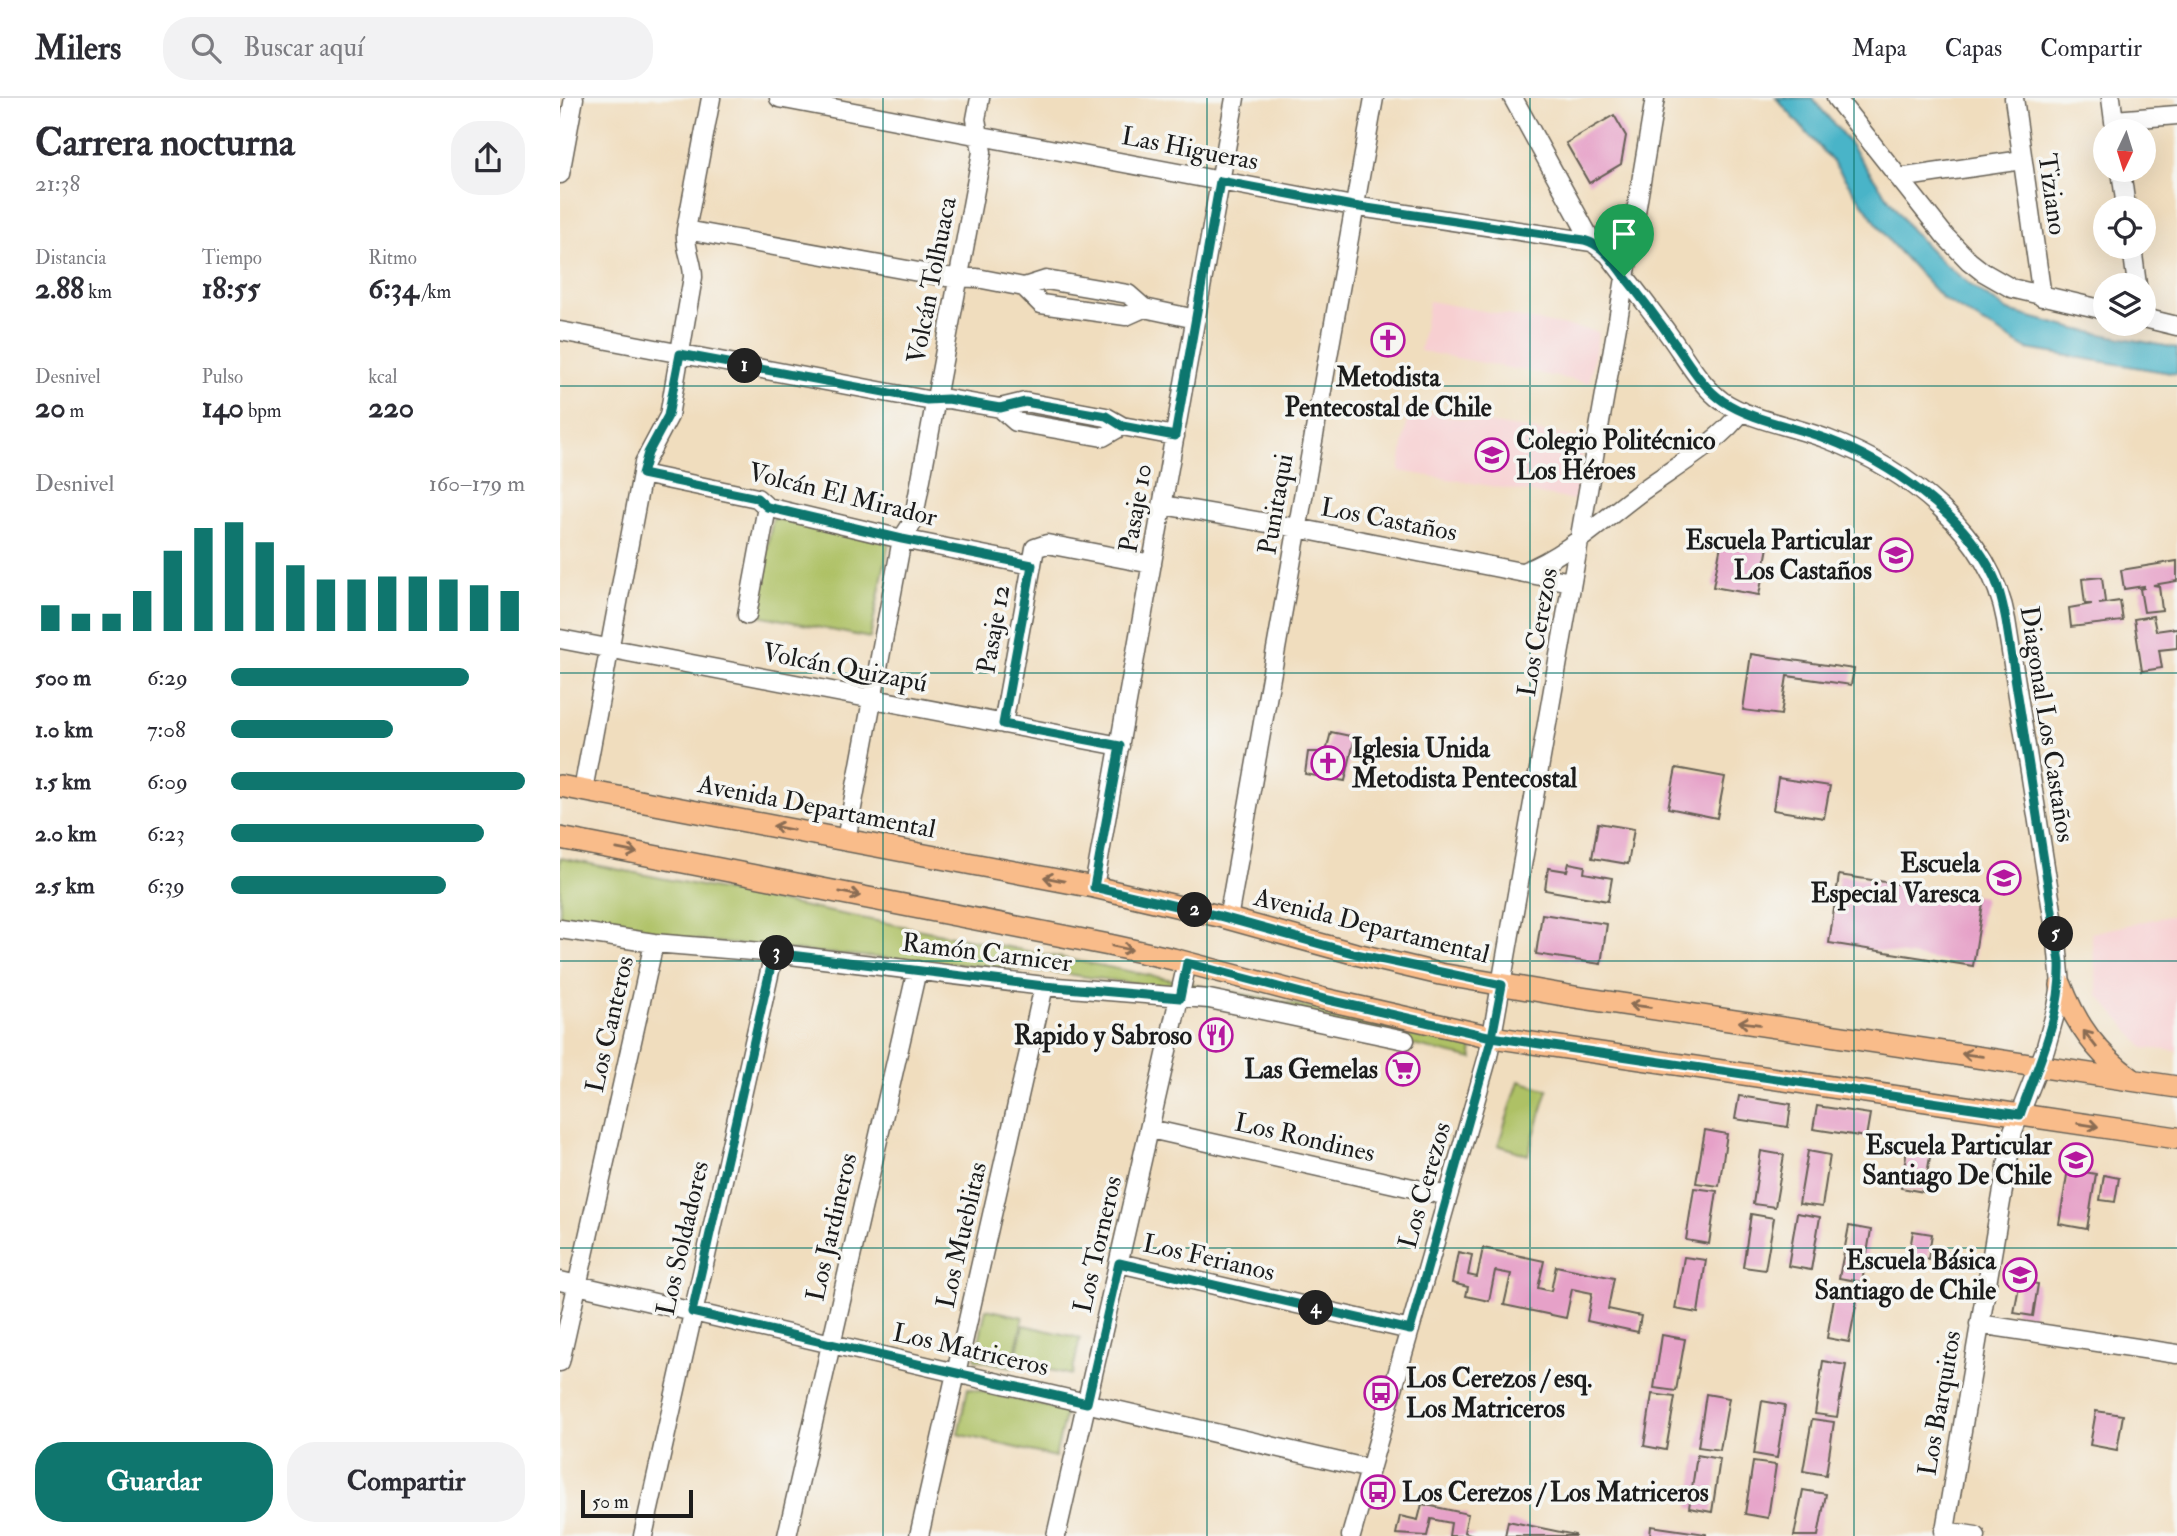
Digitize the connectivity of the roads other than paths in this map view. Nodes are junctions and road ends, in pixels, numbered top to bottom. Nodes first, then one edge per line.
1 (574, 98) edge
2 (711, 98) edge
3 (779, 98) edge
4 (980, 98) edge
5 (1236, 98) edge
6 (1374, 98) edge
7 (1513, 98) edge
8 (1655, 98) edge
9 (1836, 98) edge
10 (2014, 98) edge
11 (2111, 98) edge
12 (2177, 115) edge
13 (2114, 119) edge
14 (2154, 119) edge
15 (979, 135) junction
16 (2022, 160) junction
17 (560, 174) edge
18 (1899, 178) junction
19 (1220, 181) junction
20 (1353, 206) junction
21 (685, 230) junction
22 (1592, 242) junction
23 (1624, 276) junction
24 (958, 277) junction
25 (2042, 296) junction
26 (2093, 307) edge
27 (1654, 314) junction
28 (1196, 319) junction
29 (1618, 320) junction
30 (2156, 321) edge
31 (2177, 326) edge
32 (560, 331) edge
33 (680, 354) junction
34 (936, 399) junction
35 (1742, 411) junction
36 (1175, 436) junction
37 (642, 474) junction
38 (1589, 486) junction
39 (1163, 505) junction
40 (767, 507) junction
41 (1619, 508) junction
42 (1297, 528) junction
43 (1580, 538) junction
44 (902, 539) junction
45 (1152, 564) junction
46 (1032, 565) junction
47 (1523, 572) junction
48 (1572, 582) junction
49 (747, 615) dead end
50 (560, 639) edge
51 (609, 649) junction
52 (872, 699) junction
53 (1003, 724) junction
54 (1120, 746) junction
55 (560, 786) edge
56 (583, 790) junction
57 (560, 838) edge
58 (846, 840) junction
59 (1094, 887) junction
60 (1228, 919) junction
61 (560, 929) edge
62 (654, 943) junction
63 (774, 953) junction
64 (1187, 963) junction
65 (917, 970) junction
66 (1502, 985) junction
67 (2060, 985) junction
68 (1044, 986) junction
69 (1180, 998) junction
70 (1492, 1037) junction
71 (1405, 1040) dead end
72 (2039, 1066) junction
73 (2134, 1080) junction
74 (2177, 1087) edge
75 (2020, 1115) junction
76 (1150, 1129) junction
77 (2177, 1138) edge
78 (1448, 1196) junction
79 (1119, 1263) junction
80 (569, 1283) edge
81 (692, 1312) junction
82 (1979, 1324) junction
83 (1410, 1330) junction
84 (831, 1344) junction
85 (2177, 1354) edge
86 (560, 1362) edge
87 (956, 1373) junction
88 (1087, 1403) junction
89 (1370, 1469) junction
90 (1944, 1534) edge
91 (643, 1536) edge
92 (787, 1536) edge
93 (919, 1536) edge
94 (1056, 1536) edge
95 (1351, 1536) edge
96 (1976, 1536) edge

1 - 17 street
2 - 21 street
3 - 15 street, Las Higueras
4 - 15 street, Volcán Tolhuaca
5 - 19 street, Pasaje 10
6 - 20 street, Punitaqui
7 - 22 street, Diagonal Los Castaños
8 - 23 street, Los Cerezos
9 - 18 street
10 - 16 street, Tiziano
11 - 13 street
12 - 14 street
15 - 19 street, Las Higueras
15 - 24 street, Volcán Tolhuaca
16 - 18 street
16 - 25 street, Tiziano
18 - 25 street
19 - 20 street, Las Higueras
19 - 28 street, Pasaje 10
20 - 22 street, Las Higueras
20 - 42 street, Punitaqui
21 - 24 street
21 - 33 street
22 - 23 street, Diagonal Los Castaños
23 - 27 street, Diagonal Los Castaños
23 - 29 street, Los Cerezos
24 - 28 street
24 - 34 street, Volcán Tolhuaca
25 - 26 street
27 - 29 street
27 - 35 street, Diagonal Los Castaños
28 - 36 street, Pasaje 10
29 - 38 street, Los Cerezos
30 - 31 street
32 - 33 street
33 - 34 street
33 - 37 street
34 - 36 street
34 - 44 street, Volcán Tolhuaca
35 - 41 street
35 - 67 street, Diagonal Los Castaños
36 - 39 street, Pasaje 10
37 - 40 street, Volcán El Mirador
37 - 51 street
38 - 41 street
38 - 43 street, Los Cerezos
39 - 42 street, Los Castaños
39 - 45 street, Pasaje 10
40 - 44 street, Volcán El Mirador
40 - 49 street
41 - 43 street
42 - 47 street, Los Castaños
42 - 60 street, Punitaqui
43 - 47 street
43 - 48 street, Los Cerezos
44 - 46 street, Volcán El Mirador
44 - 52 street, Volcán Tolhuaca
45 - 46 street, Pasaje 12
45 - 54 street, Pasaje 10
46 - 53 street, Pasaje 12
47 - 48 street, Los Castaños
48 - 66 street, Los Cerezos
50 - 51 street, Volcán Quizapú
51 - 52 street, Volcán Quizapú
51 - 56 street
52 - 53 street, Volcán Quizapú
52 - 58 street, Volcán Tolhuaca
53 - 54 street, Volcán Quizapú
54 - 59 street, Pasaje 10
55 - 56 main road, Avenida Departamental
58 -> 56 main road, Avenida Departamental
57 -> 64 main road
59 -> 58 main road, Avenida Departamental
59 - 60 main road, Avenida Departamental
60 - 66 main road, Avenida Departamental
61 - 62 street, Ramón Carnicer
62 - 63 street, Ramón Carnicer
62 - 80 street, Los Canteros
63 - 65 street, Ramón Carnicer
63 - 81 street, Los Soldadores
64 - 69 street, Los Torneros
64 - 70 main road
65 - 68 street, Ramón Carnicer
65 - 84 street, Los Jardineros
66 - 70 street, Los Cerezos
72 -> 66 main road, Avenida Departamental
67 - 72 street, Diagonal Los Castaños
73 -> 67 main road
68 - 69 street, Ramón Carnicer
68 - 87 street, Los Mueblitas
69 - 71 street, Ramón Carnicer
69 - 76 street, Los Torneros
70 - 75 main road
70 - 78 street, Los Cerezos
72 - 73 main road, Avenida Departamental
72 - 75 street, Diagonal Los Castaños
73 - 74 main road, Avenida Departamental
75 -> 77 main road
75 - 82 street, Los Barquitos
76 - 78 street, Los Rondines
76 - 79 street, Los Torneros
78 - 83 street, Los Cerezos
79 - 83 street, Los Ferianos
79 - 88 street, Los Torneros
80 - 81 street, Los Matriceros
80 - 86 street, Los Canteros
81 - 84 street, Los Matriceros
81 - 91 street, Los Soldadores
82 - 85 street
82 - 90 street, Los Barquitos
83 - 89 street, Los Cerezos
84 - 87 street, Los Matriceros
84 - 92 street, Los Jardineros
87 - 88 street, Los Matriceros
87 - 93 street, Los Mueblitas
88 - 89 street, Los Matriceros
88 - 94 street, Los Torneros
89 - 95 street, Los Cerezos
90 - 96 street

